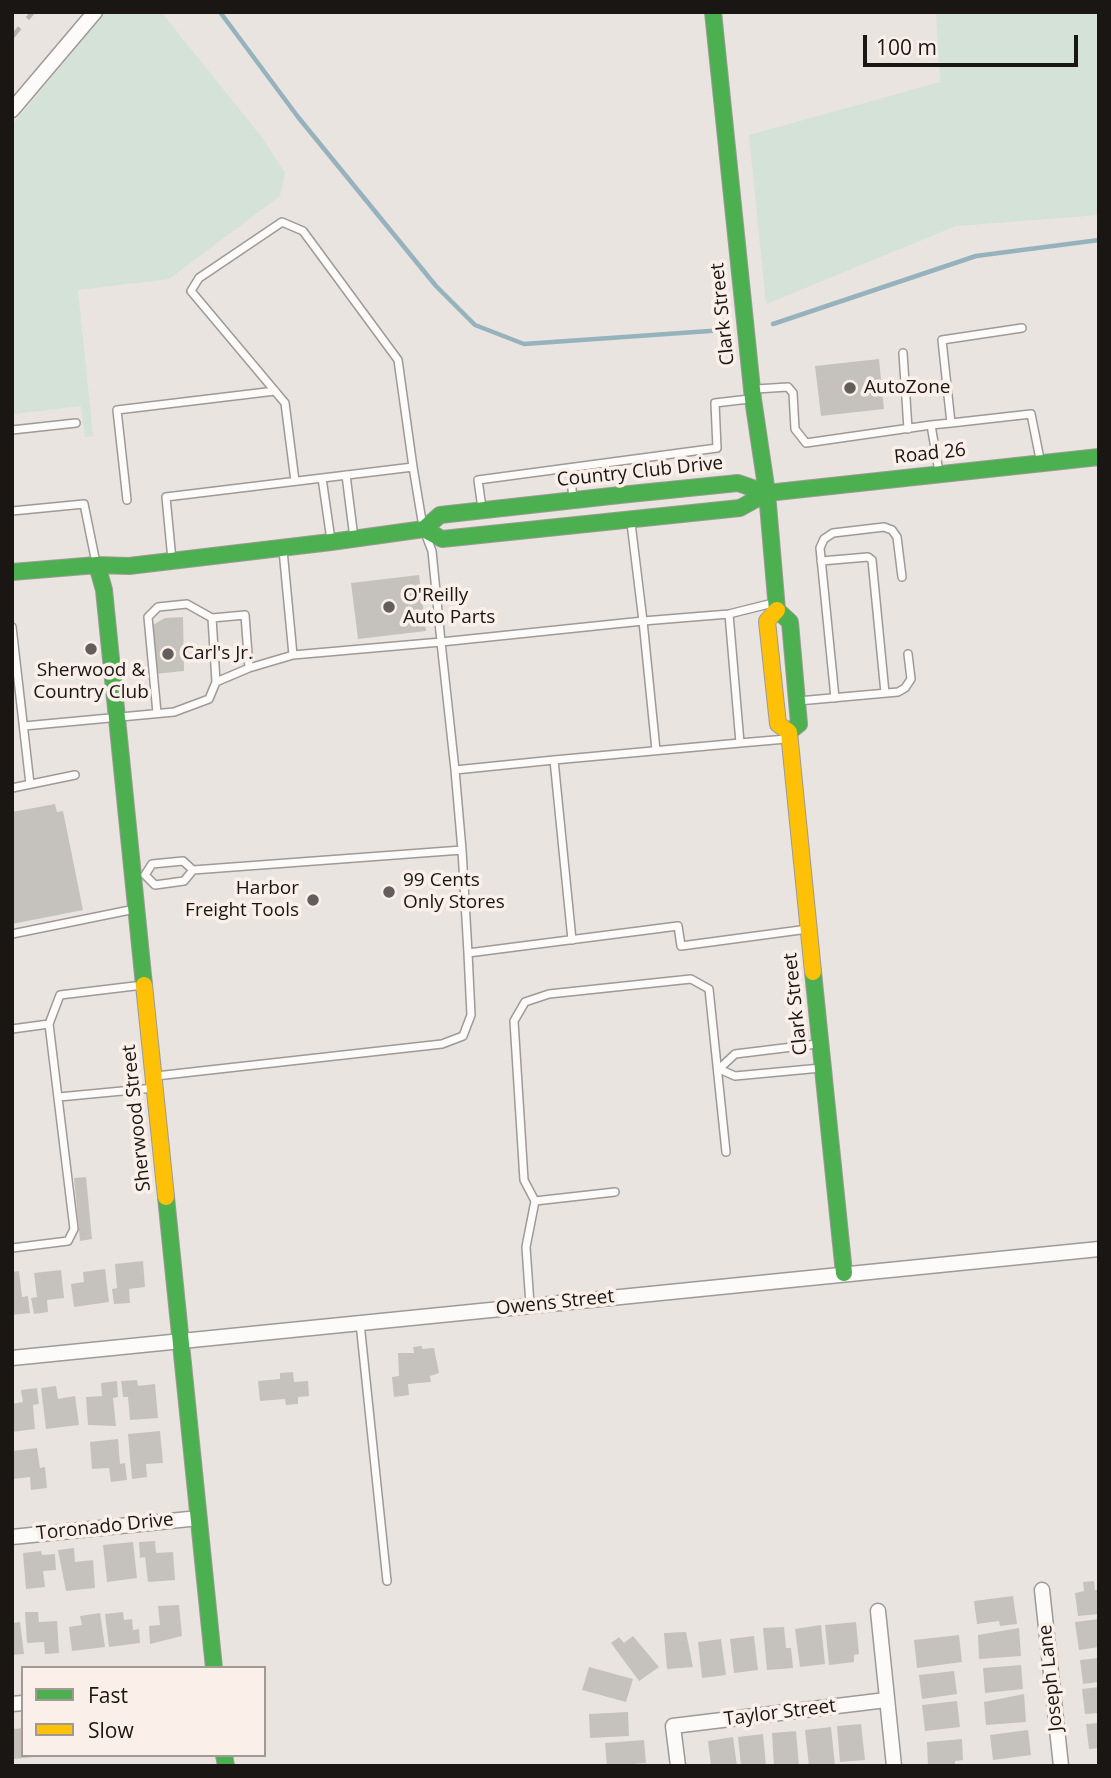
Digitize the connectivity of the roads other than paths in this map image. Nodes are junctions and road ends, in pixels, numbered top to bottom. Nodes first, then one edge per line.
1 (94, 12) edge
2 (713, 12) edge
3 (12, 110) edge
4 (1022, 328) dead end
5 (903, 353) dead end
6 (275, 391) junction
7 (752, 394) junction
8 (76, 423) dead end
9 (951, 423) junction
10 (932, 425) junction
11 (908, 429) junction
12 (12, 430) edge
13 (1099, 457) edge
14 (1041, 463) junction
15 (413, 467) junction
16 (570, 469) junction
17 (939, 474) junction
18 (346, 475) junction
19 (322, 478) junction
20 (295, 481) junction
21 (767, 493) junction
22 (127, 500) dead end
23 (573, 500) junction
24 (482, 510) junction
25 (12, 511) edge
26 (631, 519) junction
27 (424, 529) junction
28 (354, 539) junction
29 (331, 542) junction
30 (283, 548) junction
31 (172, 561) junction
32 (821, 561) junction
33 (97, 565) junction
34 (12, 572) edge
35 (902, 577) dead end
36 (776, 606) junction
37 (729, 614) junction
38 (212, 618) junction
39 (643, 621) junction
40 (12, 629) edge
41 (769, 635) junction
42 (442, 642) junction
43 (908, 654) dead end
44 (293, 655) junction
45 (250, 668) junction
46 (216, 682) junction
47 (885, 693) junction
48 (835, 698) junction
49 (797, 702) junction
50 (157, 713) junction
51 (117, 716) junction
52 (24, 726) junction
53 (789, 735) junction
54 (740, 743) junction
55 (656, 751) junction
56 (554, 760) junction
57 (455, 770) junction
58 (75, 775) dead end
59 (30, 784) junction
60 (12, 788) edge
61 (462, 849) junction
62 (193, 870) junction
63 (139, 876) junction
64 (136, 909) junction
65 (809, 929) junction
66 (12, 934) edge
67 (572, 940) junction
68 (468, 953) junction
69 (144, 985) junction
70 (49, 1024) junction
71 (12, 1029) edge
72 (821, 1044) junction
73 (824, 1068) junction
74 (719, 1069) junction
75 (154, 1082) junction
76 (59, 1097) junction
77 (726, 1152) dead end
78 (615, 1192) dead end
79 (535, 1201) junction
80 (12, 1248) edge
81 (1099, 1249) edge
82 (844, 1273) junction
83 (530, 1306) junction
84 (360, 1322) junction
85 (180, 1341) junction
86 (12, 1358) edge
87 (199, 1518) junction
88 (12, 1536) edge
89 (387, 1581) dead end
90 (1042, 1590) dead end
91 (878, 1611) dead end
92 (214, 1666) edge
93 (886, 1700) junction
94 (678, 1766) edge
95 (894, 1766) edge
96 (1061, 1766) edge

1 - 3 street
2 - 7 street, Clark Street
4 - 9 lane
5 - 11 lane
6 - 15 lane
6 - 20 lane
6 - 22 lane
7 - 11 lane
7 - 16 lane
7 - 21 street, Clark Street
8 - 12 lane
9 - 10 lane
9 - 14 lane
10 - 11 lane
10 - 17 lane
13 - 14 street, Road 26
14 - 17 street, Road 26
15 - 18 lane
15 - 27 lane
16 - 23 lane
16 - 24 lane
17 - 21 street, Road 26
18 - 19 lane
18 - 28 lane
19 - 20 lane
19 - 29 lane
20 - 31 lane
21 - 23 street, Country Club Drive
21 - 26 street, Country Club Drive
21 - 36 street, Clark Street
23 - 24 street, Country Club Drive
24 - 27 street, Country Club Drive
25 - 33 lane
26 - 27 street, Country Club Drive
26 - 39 lane
27 - 28 street, Country Club Drive
27 - 42 lane
28 - 29 street, Country Club Drive
29 - 30 street, Country Club Drive
30 - 31 street, Country Club Drive
30 - 44 lane
31 - 33 street, Country Club Drive
32 - 35 lane
32 - 47 lane
32 - 48 lane
33 - 34 street, Country Club Drive
33 - 51 street, Sherwood Street
36 - 37 lane
36 - 41 street, Clark Street
36 - 49 street, Clark Street
37 - 39 lane
37 - 54 lane
38 - 45 lane
38 - 46 lane
38 - 50 lane
39 - 42 lane
39 - 55 lane
40 - 52 lane
41 - 49 street
41 - 53 street, Clark Street
42 - 44 lane
42 - 57 lane
43 - 47 lane
44 - 45 lane
45 - 46 lane
46 - 50 lane
47 - 48 lane
48 - 49 lane
49 - 53 street, Clark Street
50 - 51 lane
51 - 52 lane
51 - 63 street, Sherwood Street
52 - 59 lane
53 - 54 lane
53 - 65 street, Clark Street
54 - 55 lane
55 - 56 lane
56 - 57 lane
56 - 67 lane
57 - 61 lane
58 - 59 lane
59 - 60 lane
61 - 62 lane
61 - 68 lane
62 - 63 lane
62 - 63 lane
63 - 64 street, Sherwood Street
64 - 66 lane
64 - 69 street, Sherwood Street
65 - 67 lane
65 - 72 street, Clark Street
67 - 68 lane
68 - 75 lane
69 - 70 lane
69 - 75 street, Sherwood Street
70 - 71 lane
70 - 76 lane
72 - 73 street, Clark Street
72 - 74 lane
73 - 74 lane
73 - 82 street, Clark Street
74 - 77 lane
74 - 79 lane
75 - 76 lane
75 - 85 street, Sherwood Street
76 - 80 lane
78 - 79 lane
79 - 83 lane
81 - 82 street, Owens Street
82 - 83 street, Owens Street
83 - 84 street, Owens Street
84 - 85 street, Owens Street
84 - 89 lane
85 - 86 street, Owens Street
85 - 87 street, Sherwood Street
87 - 88 street, Toronado Drive
87 - 92 street, Sherwood Street
90 - 96 street, Joseph Lane
91 - 93 street
93 - 94 street, Taylor Street
93 - 95 street

